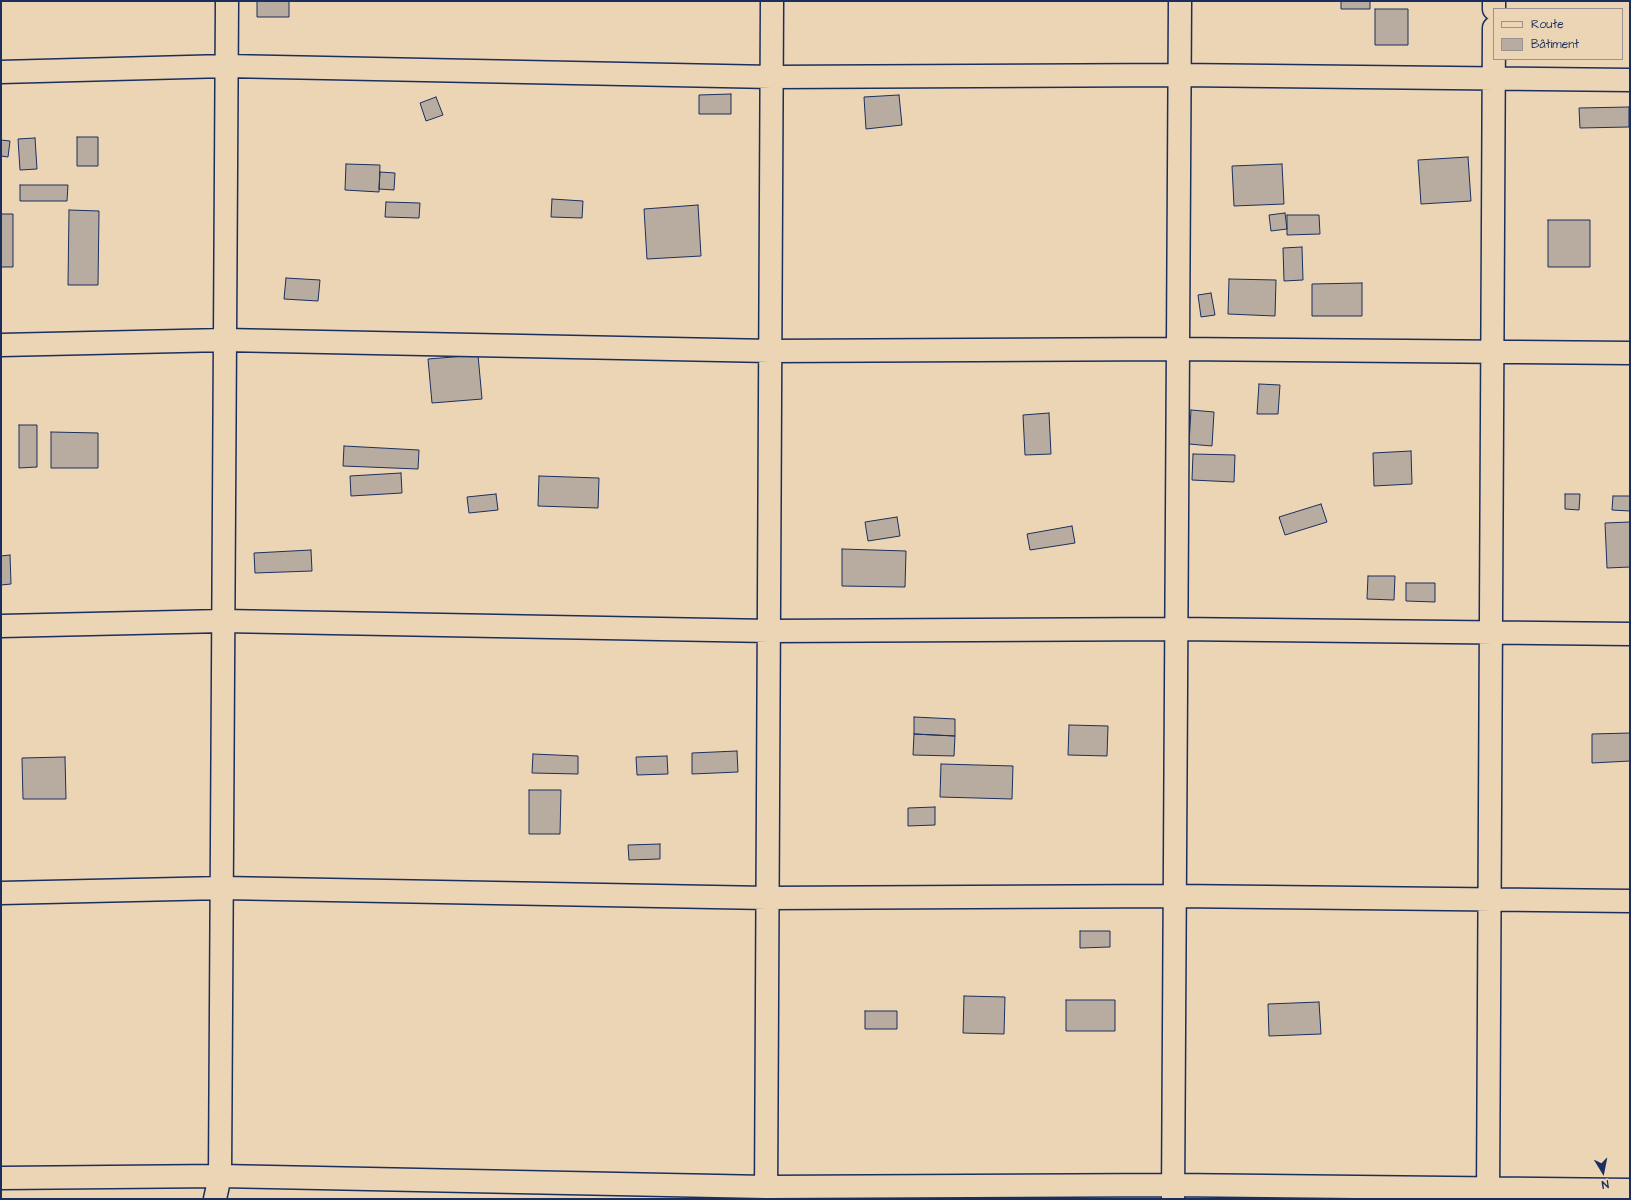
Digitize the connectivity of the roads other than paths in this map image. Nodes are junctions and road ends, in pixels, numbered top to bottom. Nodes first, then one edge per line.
1 (227, 1) edge
2 (772, 1) edge
3 (1180, 1) edge
4 (1494, 60) edge
5 (226, 66) junction
6 (1, 72) edge
7 (1180, 75) junction
8 (772, 77) junction
9 (1494, 80) junction
10 (1630, 80) edge
11 (225, 340) junction
12 (1, 345) edge
13 (1178, 348) junction
14 (770, 350) junction
15 (1492, 353) junction
16 (1630, 354) edge
17 (223, 621) junction
18 (1, 626) edge
19 (1177, 629) junction
20 (769, 631) junction
21 (1491, 634) junction
22 (1630, 634) edge
23 (222, 888) junction
24 (1, 893) edge
25 (1175, 896) junction
26 (767, 898) junction
27 (1489, 901) junction
28 (1630, 901) edge
29 (220, 1176) junction
30 (1, 1178) edge
31 (1630, 1190) edge
32 (1173, 1192) edge
33 (766, 1193) edge
34 (1488, 1194) edge
35 (215, 1199) edge

1 - 5 street
2 - 8 street
3 - 7 street
4 - 9 street
5 - 6 street
5 - 8 street
5 - 11 street
7 - 8 street
7 - 9 street
7 - 13 street
8 - 14 street
9 - 10 street
9 - 15 street
11 - 12 street
11 - 14 street
11 - 17 street
13 - 14 street
13 - 15 street
13 - 19 street
14 - 20 street
15 - 16 street
15 - 21 street
17 - 18 street
17 - 20 street
17 - 23 street
19 - 20 street
19 - 21 street
19 - 25 street
20 - 26 street
21 - 22 street
21 - 27 street
23 - 24 street
23 - 26 street
23 - 29 street
25 - 26 street
25 - 27 street
25 - 32 street
26 - 33 street
27 - 28 street
27 - 34 street
29 - 30 street
29 - 33 street
29 - 35 street
31 - 34 street
32 - 33 street
32 - 34 street

